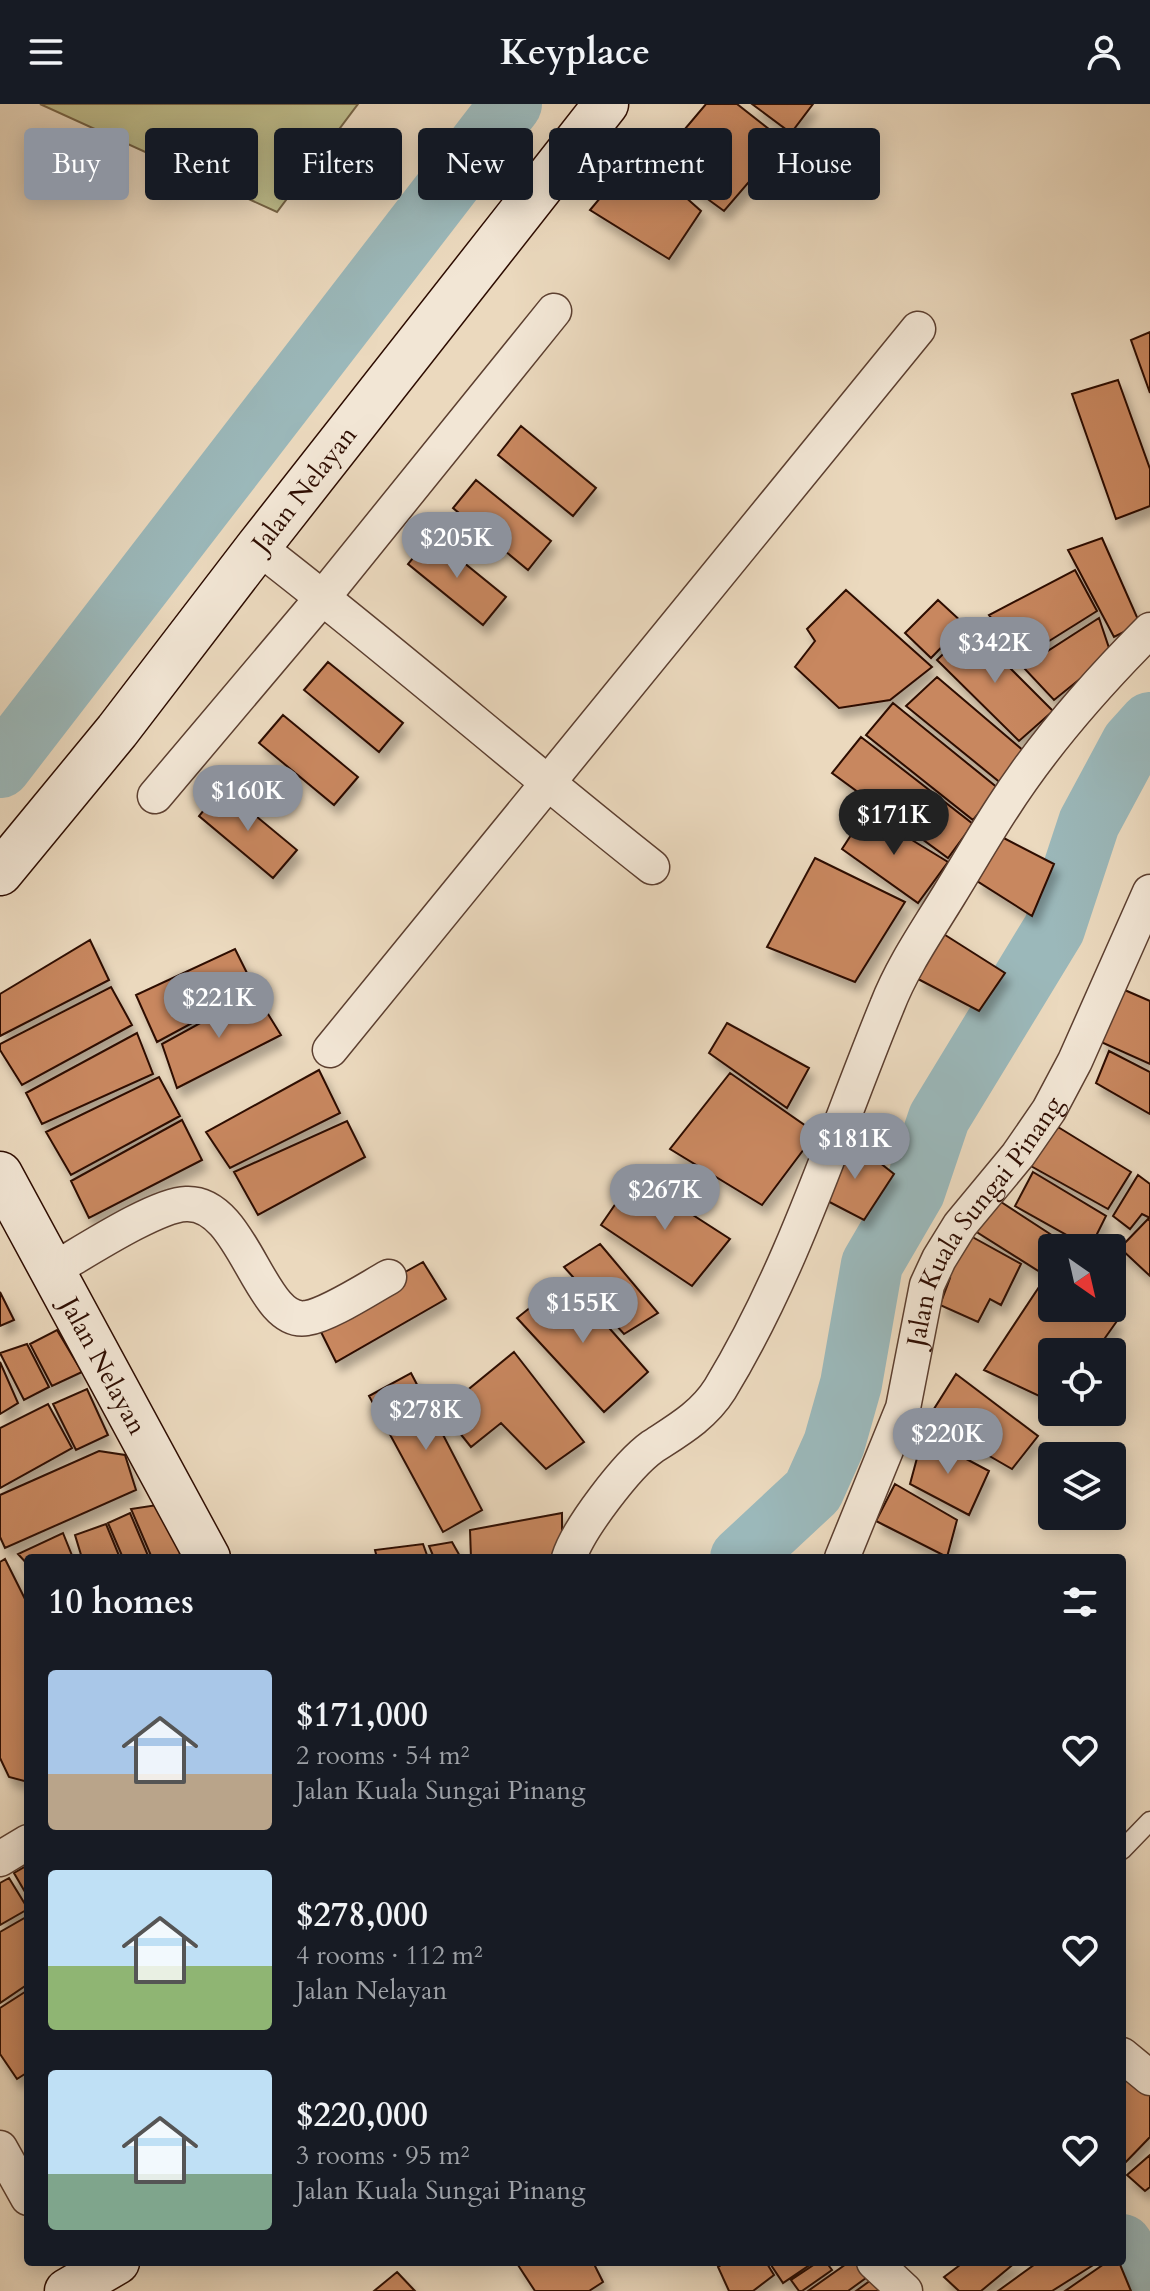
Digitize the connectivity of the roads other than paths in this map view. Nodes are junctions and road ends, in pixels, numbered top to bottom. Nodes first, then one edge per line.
1 (606, 104) edge
2 (554, 311) dead end
3 (918, 329) dead end
4 (258, 547) junction
5 (323, 597) junction
6 (1150, 630) edge
7 (547, 784) junction
8 (155, 796) dead end
9 (652, 867) dead end
10 (0, 873) edge
11 (1150, 892) edge
12 (330, 1050) dead end
13 (0, 1174) edge
14 (51, 1271) junction
15 (389, 1277) dead end
16 (206, 1554) edge
17 (570, 1554) edge
18 (844, 1554) edge
19 (1150, 1821) edge
20 (1126, 1846) edge
21 (0, 2148) edge
22 (24, 2191) edge
23 (106, 2266) edge
24 (878, 2266) edge
25 (69, 2280) edge
26 (905, 2291) edge

1 - 4 street, Jalan Nelayan
2 - 5 street
3 - 7 street
4 - 5 street
4 - 10 street, Jalan Nelayan
5 - 7 street
5 - 8 street
6 - 17 street
7 - 9 street
7 - 12 street
11 - 18 street, Jalan Kuala Sungai Pinang
13 - 14 street, Jalan Nelayan
14 - 15 street
14 - 16 street, Jalan Nelayan
19 - 20 lane
21 - 22 street
23 - 25 street
24 - 26 street

